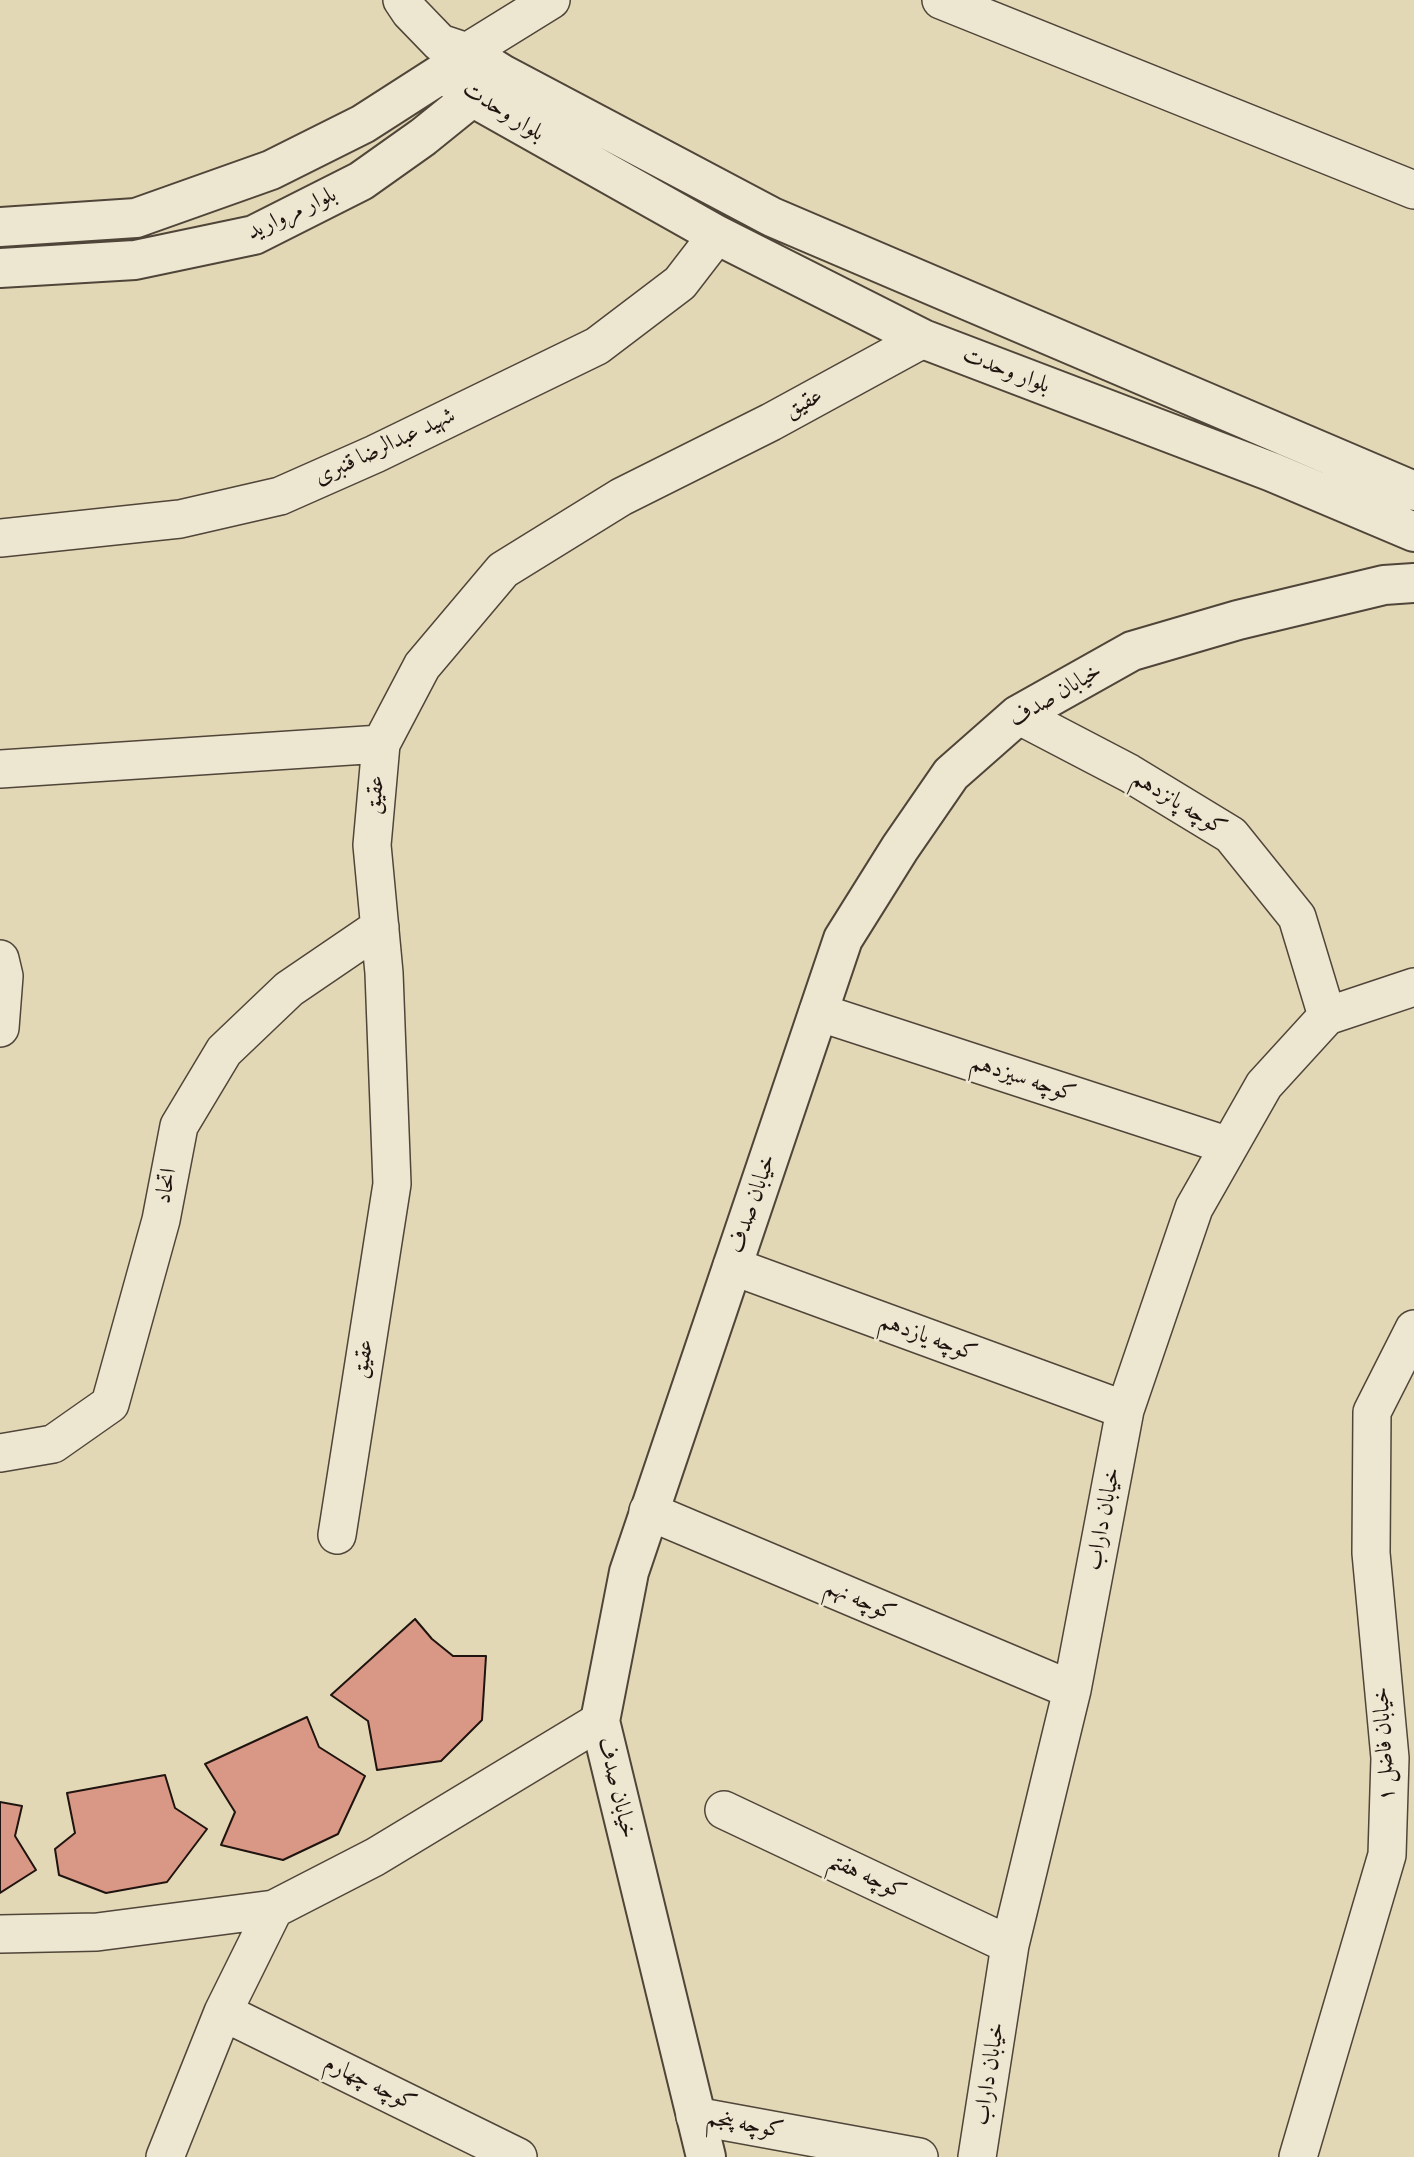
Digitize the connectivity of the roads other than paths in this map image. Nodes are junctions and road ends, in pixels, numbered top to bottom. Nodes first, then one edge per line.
1 (402, 0) edge
2 (551, 0) edge
3 (941, 0) edge
4 (451, 56) junction
5 (502, 74) junction
6 (472, 97) junction
7 (1414, 190) edge
8 (0, 227) edge
9 (717, 235) junction
10 (0, 268) edge
11 (923, 340) junction
12 (1414, 491) edge
13 (1414, 532) edge
14 (0, 538) edge
15 (1414, 583) edge
16 (1018, 715) junction
17 (381, 744) junction
18 (0, 769) edge
19 (380, 927) junction
20 (0, 958) edge
21 (1414, 987) edge
22 (818, 1012) junction
23 (1327, 1016) junction
24 (0, 1028) edge
25 (1229, 1146) junction
26 (732, 1266) junction
27 (1414, 1329) edge
28 (1125, 1410) junction
29 (0, 1453) edge
30 (648, 1511) junction
31 (337, 1535) dead end
32 (1072, 1690) junction
33 (600, 1721) junction
34 (724, 1810) dead end
35 (274, 1909) junction
36 (0, 1934) edge
37 (1010, 1945) junction
38 (223, 2011) junction
39 (695, 2116) junction
40 (165, 2157) edge
41 (518, 2157) edge
42 (706, 2157) edge
43 (919, 2157) edge
44 (977, 2157) edge
45 (1298, 2157) edge

1 - 4 street
2 - 4 street
3 - 7 street
4 - 5 street, بلوار وحدت
4 - 6 street, بلوار وحدت
4 - 8 street
5 - 6 street, بلوار مروارید
5 - 12 street, بلوار وحدت
6 - 9 street, بلوار وحدت
6 - 10 street, بلوار مروارید
9 - 11 street, بلوار وحدت
9 - 14 street, شهید عبدالرضا قنبری
11 - 13 street, بلوار وحدت
11 - 17 street, عقیق
15 - 16 street, خیابان صدف
16 - 22 street, خیابان صدف
16 - 23 street, کوچه پانزدهم
17 - 18 street
17 - 19 street, عقیق
19 - 29 street, اتحاد
19 - 31 street, عقیق
20 - 24 street
21 - 23 street, خیابان داراب
22 - 25 street, کوچه سیزدهم
22 - 26 street, خیابان صدف
23 - 25 street, خیابان داراب
25 - 28 street, خیابان داراب
26 - 28 street, کوچه یازدهم
26 - 30 street, خیابان صدف
27 - 45 street, خیابان فاضل ۱
28 - 32 street, خیابان داراب
30 - 32 street, کوچه نهم
30 - 33 street, خیابان صدف
32 - 37 street, خیابان داراب
33 - 35 street
33 - 39 street, خیابان صدف
34 - 37 street, کوچه هفتم
35 - 36 street
35 - 38 street
37 - 44 street, خیابان داراب
38 - 40 street
38 - 41 street, کوچه چهارم
39 - 42 street, خیابان صدف
39 - 43 street, کوچه پنجم

